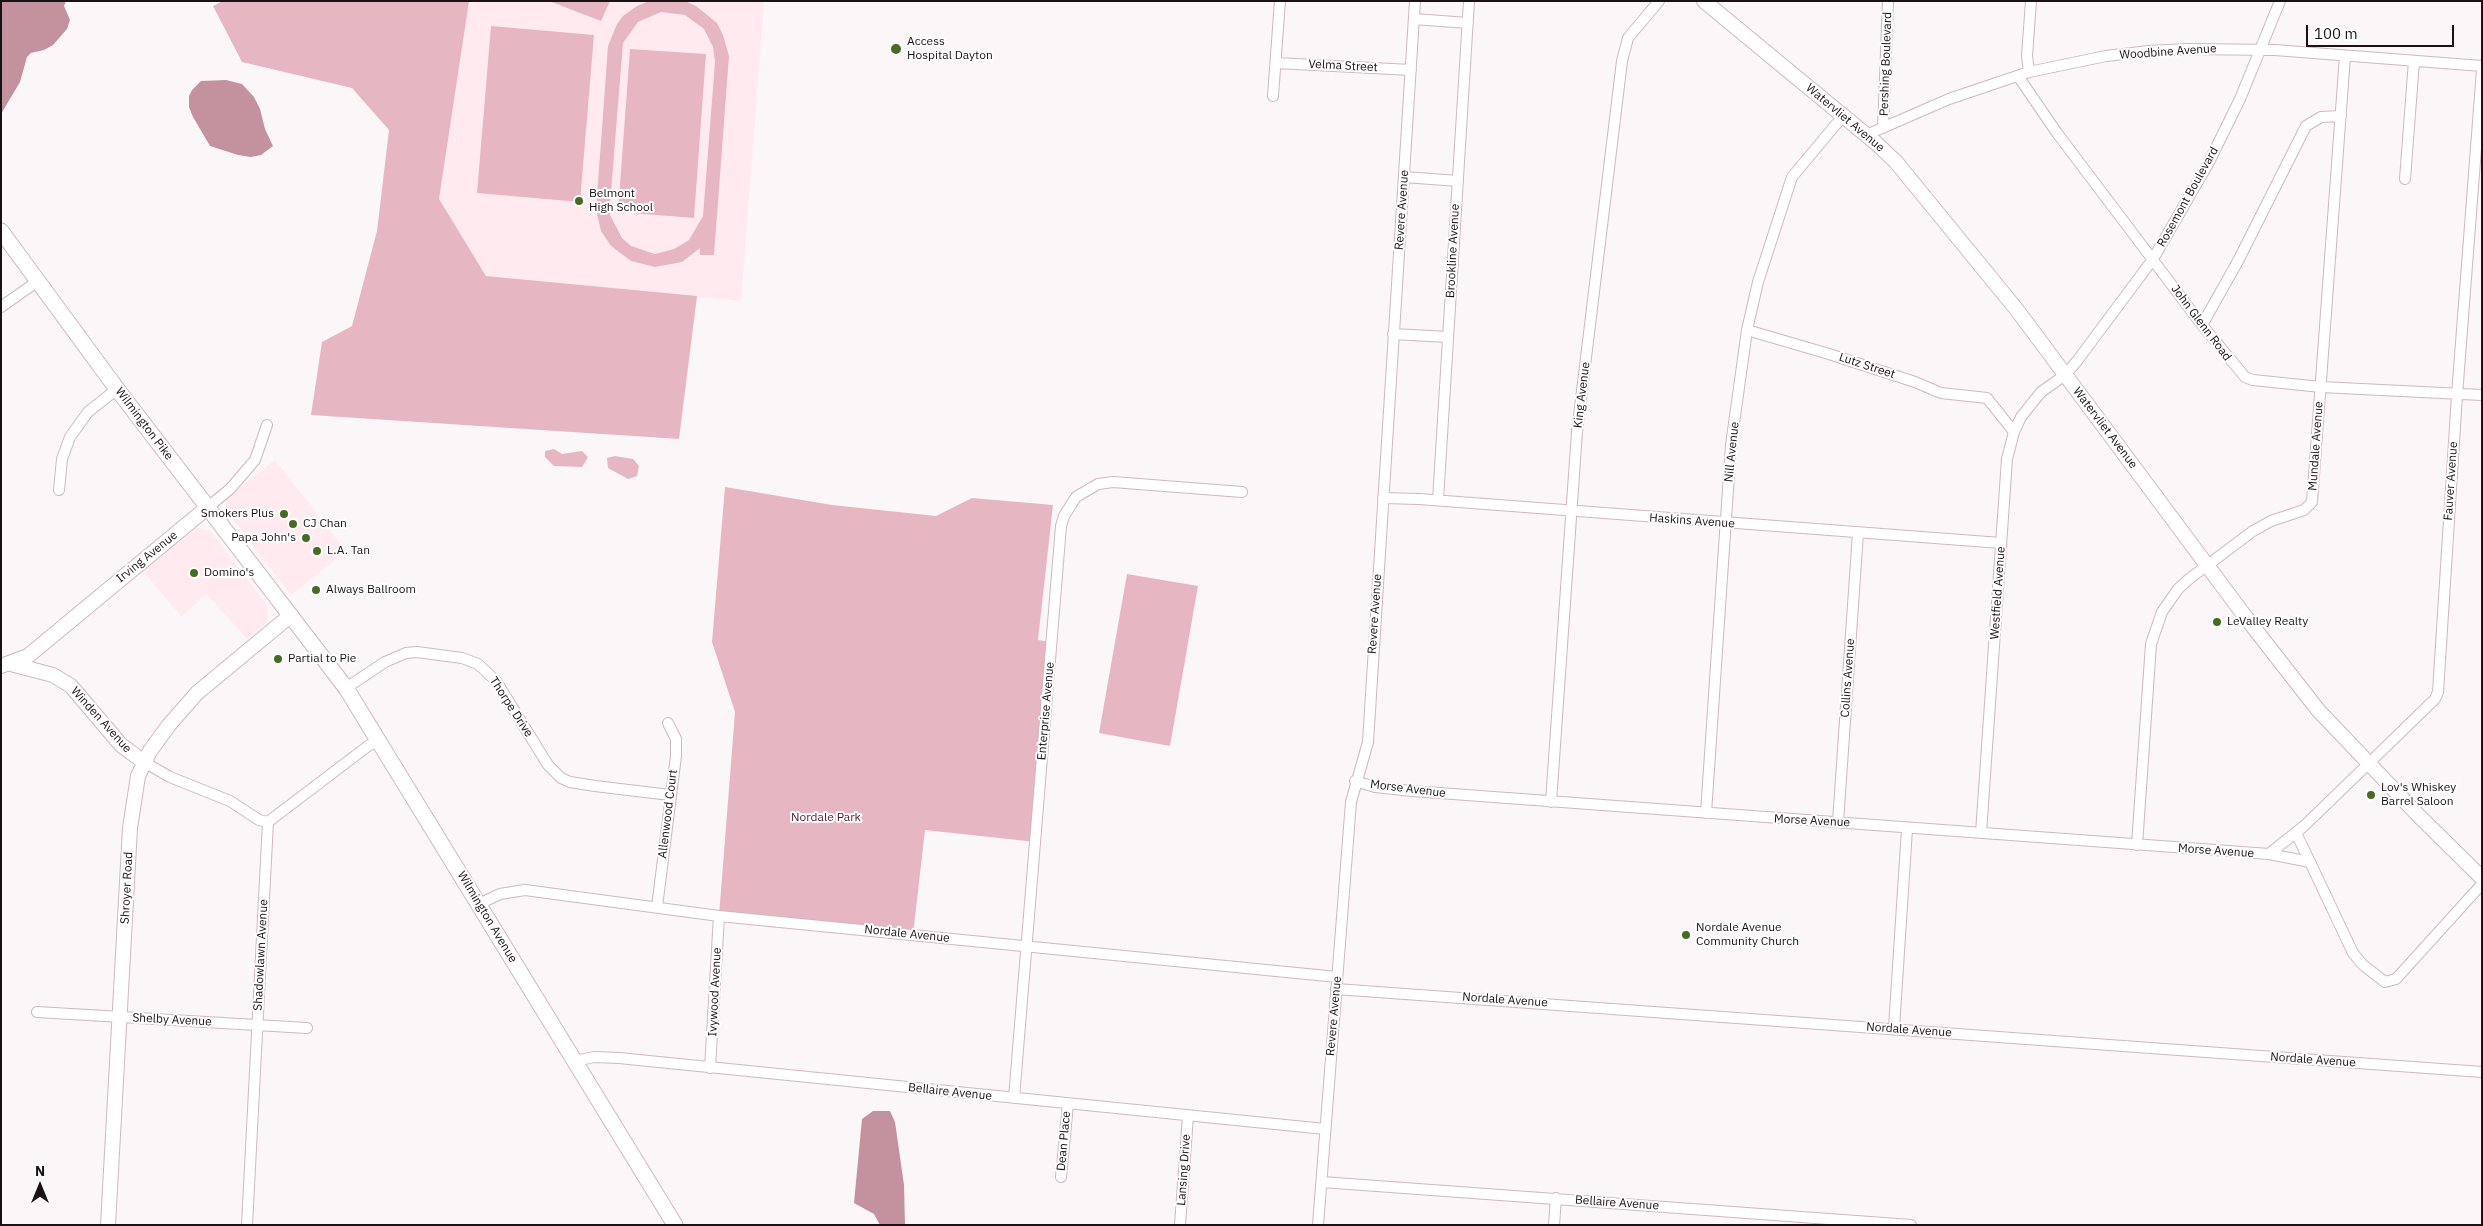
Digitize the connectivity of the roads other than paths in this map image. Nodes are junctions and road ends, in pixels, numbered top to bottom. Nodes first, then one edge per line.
1 (1280, 1) edge
2 (1415, 1) edge
3 (1469, 1) edge
4 (1658, 1) edge
5 (1888, 1) edge
6 (2031, 1) edge
7 (2280, 1) edge
8 (1708, 2) edge
9 (1414, 19) junction
10 (1468, 23) junction
11 (2261, 50) junction
12 (2345, 56) junction
13 (2414, 61) junction
14 (1276, 62) junction
15 (2482, 66) edge
16 (1411, 70) junction
17 (2482, 70) edge
18 (2029, 72) junction
19 (2018, 76) junction
20 (1273, 96) dead end
21 (1844, 116) junction
22 (2341, 116) junction
23 (1883, 128) junction
24 (1866, 135) junction
25 (1404, 176) junction
26 (2405, 179) dead end
27 (1458, 181) junction
28 (1, 231) edge
29 (2153, 259) junction
30 (38, 281) junction
31 (1, 307) edge
32 (2202, 325) junction
33 (1747, 330) junction
34 (1394, 334) junction
35 (1448, 337) junction
36 (2065, 374) junction
37 (2320, 386) junction
38 (117, 389) junction
39 (2457, 395) junction
40 (2482, 395) edge
41 (267, 425) dead end
42 (2014, 432) junction
43 (59, 490) dead end
44 (1242, 492) dead end
45 (1383, 498) junction
46 (1438, 500) junction
47 (208, 507) junction
48 (1571, 512) junction
49 (1726, 523) junction
50 (1858, 533) junction
51 (2001, 543) junction
52 (2207, 565) junction
53 (291, 615) junction
54 (6, 665) edge
55 (346, 688) junction
56 (668, 723) dead end
57 (379, 740) junction
58 (144, 762) junction
59 (2368, 764) junction
60 (1356, 781) junction
61 (670, 795) junction
62 (1552, 802) junction
63 (1706, 813) junction
64 (268, 822) junction
65 (1838, 822) junction
66 (1907, 829) junction
67 (1981, 833) junction
68 (2296, 833) junction
69 (2137, 845) junction
70 (2269, 854) junction
71 (2310, 862) junction
72 (2482, 878) edge
73 (2482, 884) edge
74 (479, 904) junction
75 (657, 907) junction
76 (719, 916) junction
77 (1027, 946) junction
78 (1337, 976) junction
79 (1336, 988) junction
80 (37, 1012) dead end
81 (120, 1017) junction
82 (258, 1025) junction
83 (307, 1028) dead end
84 (1894, 1028) junction
85 (575, 1062) junction
86 (710, 1068) junction
87 (2482, 1072) edge
88 (1014, 1098) junction
89 (1068, 1104) junction
90 (1188, 1116) junction
91 (1325, 1129) junction
92 (1061, 1177) dead end
93 (1322, 1182) junction
94 (1556, 1198) junction
95 (108, 1225) edge
96 (247, 1225) edge
97 (675, 1225) edge
98 (1180, 1225) edge
99 (1318, 1225) edge
100 (1554, 1225) edge
101 (1911, 1225) edge

1 - 14 street
2 - 9 street, Revere Avenue
3 - 10 street, Brookline Avenue
4 - 48 street, King Avenue
5 - 23 street, Pershing Boulevard
6 - 18 street
7 - 11 street, Rosemont Boulevard
8 - 21 street, Watervliet Avenue
9 - 10 street
9 - 16 street, Revere Avenue
10 - 27 street, Brookline Avenue
11 - 12 street, Woodbine Avenue
11 - 18 street, Woodbine Avenue
11 - 29 street, Rosemont Boulevard
12 - 13 street, Woodbine Avenue
12 - 22 street, Mundale Avenue
13 - 15 street, Woodbine Avenue
13 - 26 street
14 - 16 street, Velma Street
14 - 20 street
16 - 25 street, Revere Avenue
17 - 39 street, Fauver Avenue
18 - 19 street, Woodbine Avenue
19 - 23 street, Woodbine Avenue
19 - 29 street, John Glenn Road
21 - 24 street, Watervliet Avenue
21 - 33 street, Nill Avenue
22 - 32 street
22 - 37 street, Mundale Avenue
23 - 24 street, Woodbine Avenue
24 - 36 street, Watervliet Avenue
25 - 27 street
25 - 34 street, Revere Avenue
27 - 35 street, Brookline Avenue
28 - 30 main road, Wilmington Pike
29 - 32 street, John Glenn Road
29 - 36 street, Rosemont Boulevard
30 - 31 street
30 - 38 main road, Wilmington Pike
32 - 37 street, John Glenn Road
33 - 42 street, Lutz Street
33 - 49 street, Nill Avenue
34 - 35 street
34 - 45 street, Revere Avenue
35 - 46 street, Brookline Avenue
36 - 42 street, Westfield Avenue
36 - 52 street, Watervliet Avenue
37 - 39 street, John Glenn Road
37 - 52 street, Mundale Avenue
38 - 43 street
38 - 47 main road, Wilmington Pike
39 - 40 street, John Glenn Road
39 - 59 street, Fauver Avenue
41 - 47 street, Irving Avenue
42 - 51 street, Westfield Avenue
44 - 77 street, Enterprise Avenue
45 - 46 street, Haskins Avenue
45 - 60 street, Revere Avenue
46 - 48 street, Haskins Avenue
47 - 53 main road, Wilmington Pike
47 - 54 street, Irving Avenue
48 - 49 street, Haskins Avenue
48 - 62 street, King Avenue
49 - 50 street, Haskins Avenue
49 - 63 street, Nill Avenue
50 - 51 street, Haskins Avenue
50 - 65 street, Collins Avenue
51 - 67 street, Westfield Avenue
52 - 59 street, Watervliet Avenue
52 - 69 street, Mundale Avenue
53 - 55 main road, Wilmington Avenue
53 - 58 street, Shroyer Road
54 - 58 street, Winden Avenue
55 - 57 main road, Wilmington Avenue
55 - 61 street, Thorpe Drive
56 - 61 street, Allenwood Court
57 - 64 street
57 - 74 main road, Wilmington Avenue
58 - 64 street, Winden Avenue
58 - 81 street, Shroyer Road
59 - 68 street, Fauver Avenue
59 - 72 street, Watervliet Avenue
60 - 62 street, Morse Avenue
60 - 78 street, Revere Avenue
61 - 75 street, Allenwood Court
62 - 63 street, Morse Avenue
63 - 65 street, Morse Avenue
64 - 82 street, Shadowlawn Avenue
65 - 66 street, Morse Avenue
66 - 67 street, Morse Avenue
66 - 84 street
67 - 69 street, Morse Avenue
68 - 70 street, Morse Avenue
68 - 71 street
69 - 70 street, Morse Avenue
70 - 71 street, Morse Avenue
71 - 73 street
74 - 75 street, Nordale Avenue
74 - 85 main road, Wilmington Avenue
75 - 76 street, Nordale Avenue
76 - 77 street, Nordale Avenue
76 - 86 street, Ivywood Avenue
77 - 78 street, Nordale Avenue
77 - 88 street, Enterprise Avenue
78 - 79 street, Revere Avenue
79 - 84 street, Nordale Avenue
79 - 91 street, Revere Avenue
80 - 81 street, Shelby Avenue
81 - 82 street, Shelby Avenue
81 - 95 street, Shroyer Road
82 - 83 street, Shelby Avenue
82 - 96 street, Shadowlawn Avenue
84 - 87 street, Nordale Avenue
85 - 86 street, Bellaire Avenue
85 - 97 main road, Wilmington Avenue
86 - 88 street, Bellaire Avenue
88 - 89 street, Bellaire Avenue
89 - 90 street, Bellaire Avenue
89 - 92 street, Dean Place
90 - 91 street, Bellaire Avenue
90 - 98 street, Lansing Drive
91 - 93 street, Revere Avenue
93 - 94 street, Bellaire Avenue
93 - 99 street, Revere Avenue
94 - 100 street
94 - 101 street, Bellaire Avenue

